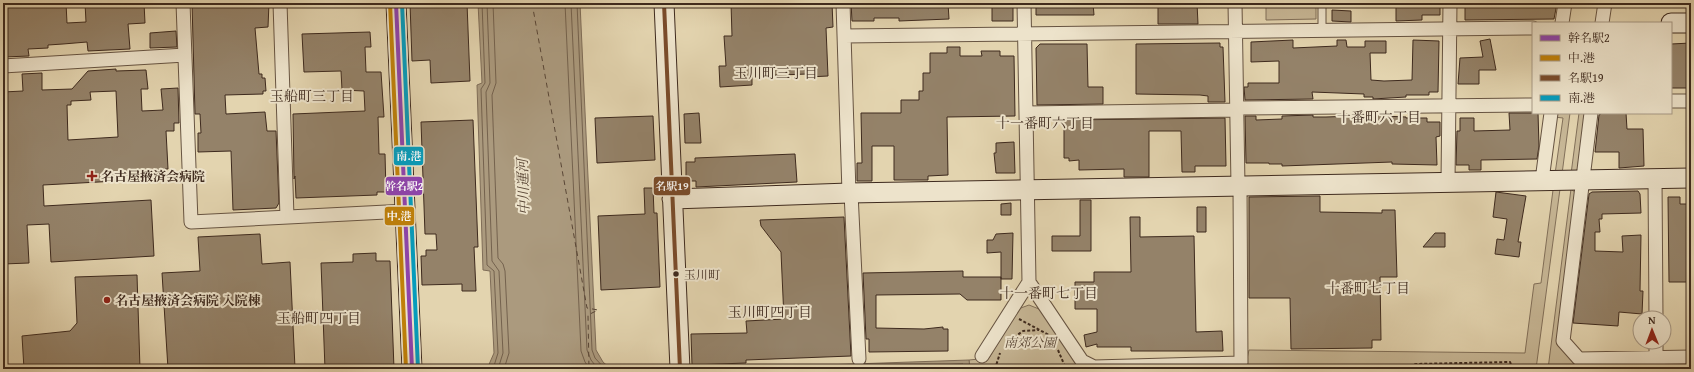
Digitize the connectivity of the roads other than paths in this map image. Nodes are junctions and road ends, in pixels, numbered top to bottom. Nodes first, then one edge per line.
1 (183, 3) edge
2 (280, 3) edge
3 (396, 3) edge
4 (664, 3) edge
5 (843, 3) edge
6 (1024, 3) edge
7 (1235, 3) edge
8 (1322, 3) edge
9 (1450, 3) edge
10 (1565, 3) edge
11 (1605, 3) edge
12 (1562, 22) edge
13 (1602, 22) edge
14 (1672, 23) edge
15 (1691, 23) edge
16 (1450, 28) junction
17 (1532, 28) edge
18 (1322, 29) junction
19 (1235, 31) junction
20 (1025, 34) junction
21 (844, 36) junction
22 (185, 55) junction
23 (3, 66) edge
24 (1672, 101) edge
25 (1691, 101) edge
26 (1532, 105) edge
27 (1449, 106) junction
28 (1237, 109) junction
29 (1026, 113) junction
30 (1551, 114) edge
31 (1591, 114) edge
32 (1655, 178) junction
33 (1691, 178) edge
34 (1542, 180) junction
35 (1583, 180) junction
36 (1448, 182) junction
37 (1239, 186) junction
38 (1028, 190) junction
39 (850, 193) junction
40 (672, 199) junction
41 (406, 211) junction
42 (286, 217) junction
43 (1029, 282) junction
44 (1656, 310) edge
45 (1656, 350) edge
46 (982, 356) dead end
47 (1691, 357) edge
48 (1656, 358) junction
49 (859, 359) dead end
50 (412, 369) edge
51 (680, 369) edge

1 - 22 street
2 - 42 street
3 - 41 street
4 - 40 street
5 - 21 street
6 - 20 street
7 - 19 street
8 - 18 lane
9 - 16 street
10 - 12 street
11 - 13 street
14 - 15 street
16 - 17 street
16 - 18 street
16 - 27 street
18 - 19 street
19 - 20 street
19 - 28 street
20 - 21 street
20 - 29 street
21 - 39 street
22 - 23 street
22 - 42 street
24 - 25 street
26 - 27 street
27 - 28 street
27 - 36 street
28 - 29 street
28 - 37 street
29 - 38 street
30 - 34 street
31 - 35 street
32 - 33 street
32 - 35 street
32 - 44 street
34 - 35 street
34 - 36 street
35 - 48 street
36 - 37 street
37 - 38 street
37 - 43 street
38 - 39 street
38 - 43 street
39 - 40 street
39 - 49 street
40 - 51 street
41 - 42 street
41 - 50 street
43 - 46 street
45 - 48 street
47 - 48 street

